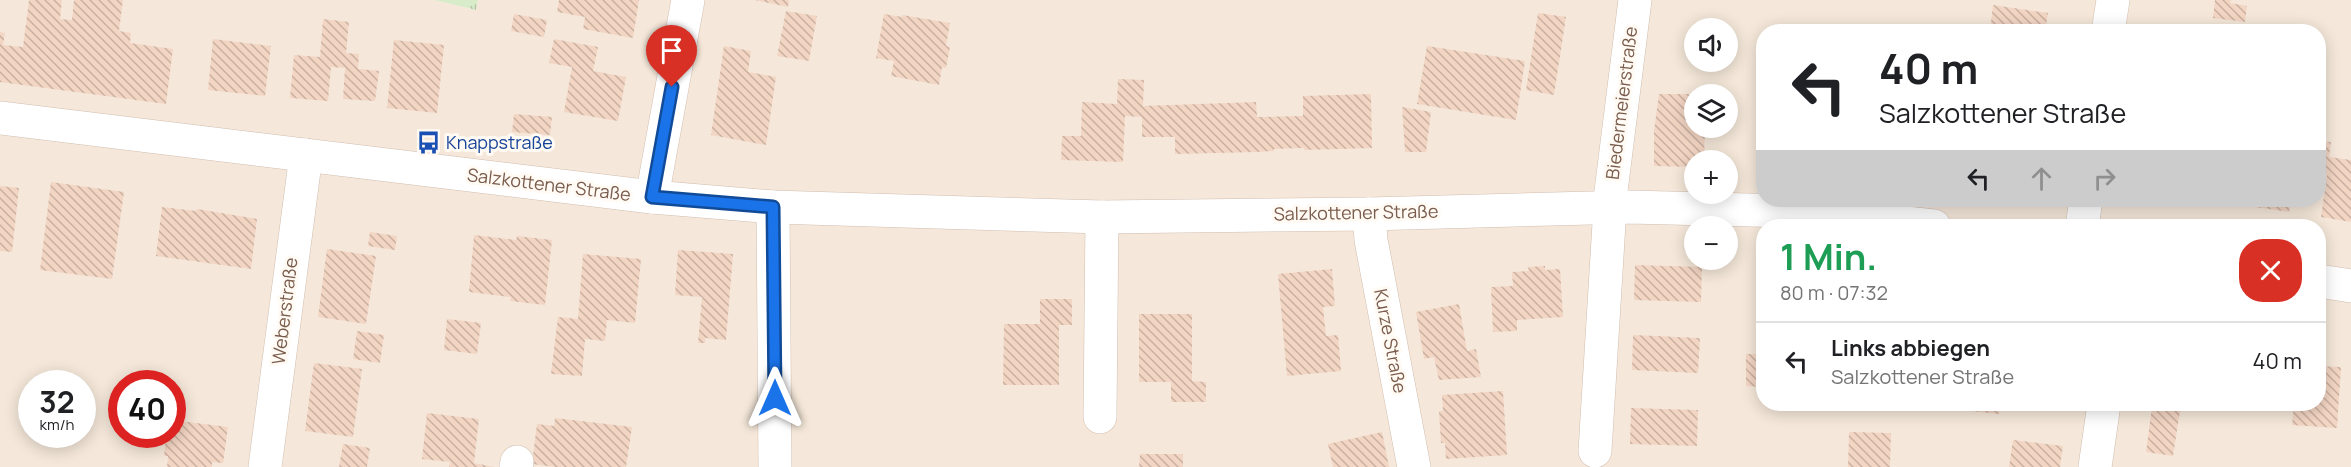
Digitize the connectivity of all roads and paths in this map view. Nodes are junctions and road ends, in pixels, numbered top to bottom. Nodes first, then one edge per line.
1 (688, 0) edge
2 (1635, 0) edge
3 (2113, 0) edge
4 (2110, 24) edge
5 (0, 118) edge
6 (306, 156) junction
7 (652, 197) junction
8 (1610, 206) junction
9 (773, 207) junction
10 (1369, 214) junction
11 (1102, 217) junction
12 (1868, 219) edge
13 (2326, 281) edge
14 (2351, 286) edge
15 (2103, 411) edge
16 (1101, 417) dead end
17 (1595, 451) dead end
18 (265, 467) edge
19 (775, 467) edge
20 (1414, 467) edge
21 (2095, 467) edge

1 - 7 street
2 - 8 street, Biedermeierstraße
3 - 4 street
5 - 6 street, Salzkottener Straße
6 - 7 street, Salzkottener Straße
6 - 18 street, Weberstraße
7 - 9 street, Salzkottener Straße
8 - 10 street, Salzkottener Straße
8 - 12 street, Salzkottener Straße
8 - 17 street
9 - 11 street, Salzkottener Straße
9 - 19 street
10 - 11 street, Salzkottener Straße
10 - 20 street, Kurze Straße
11 - 16 street
13 - 14 street
15 - 21 street

